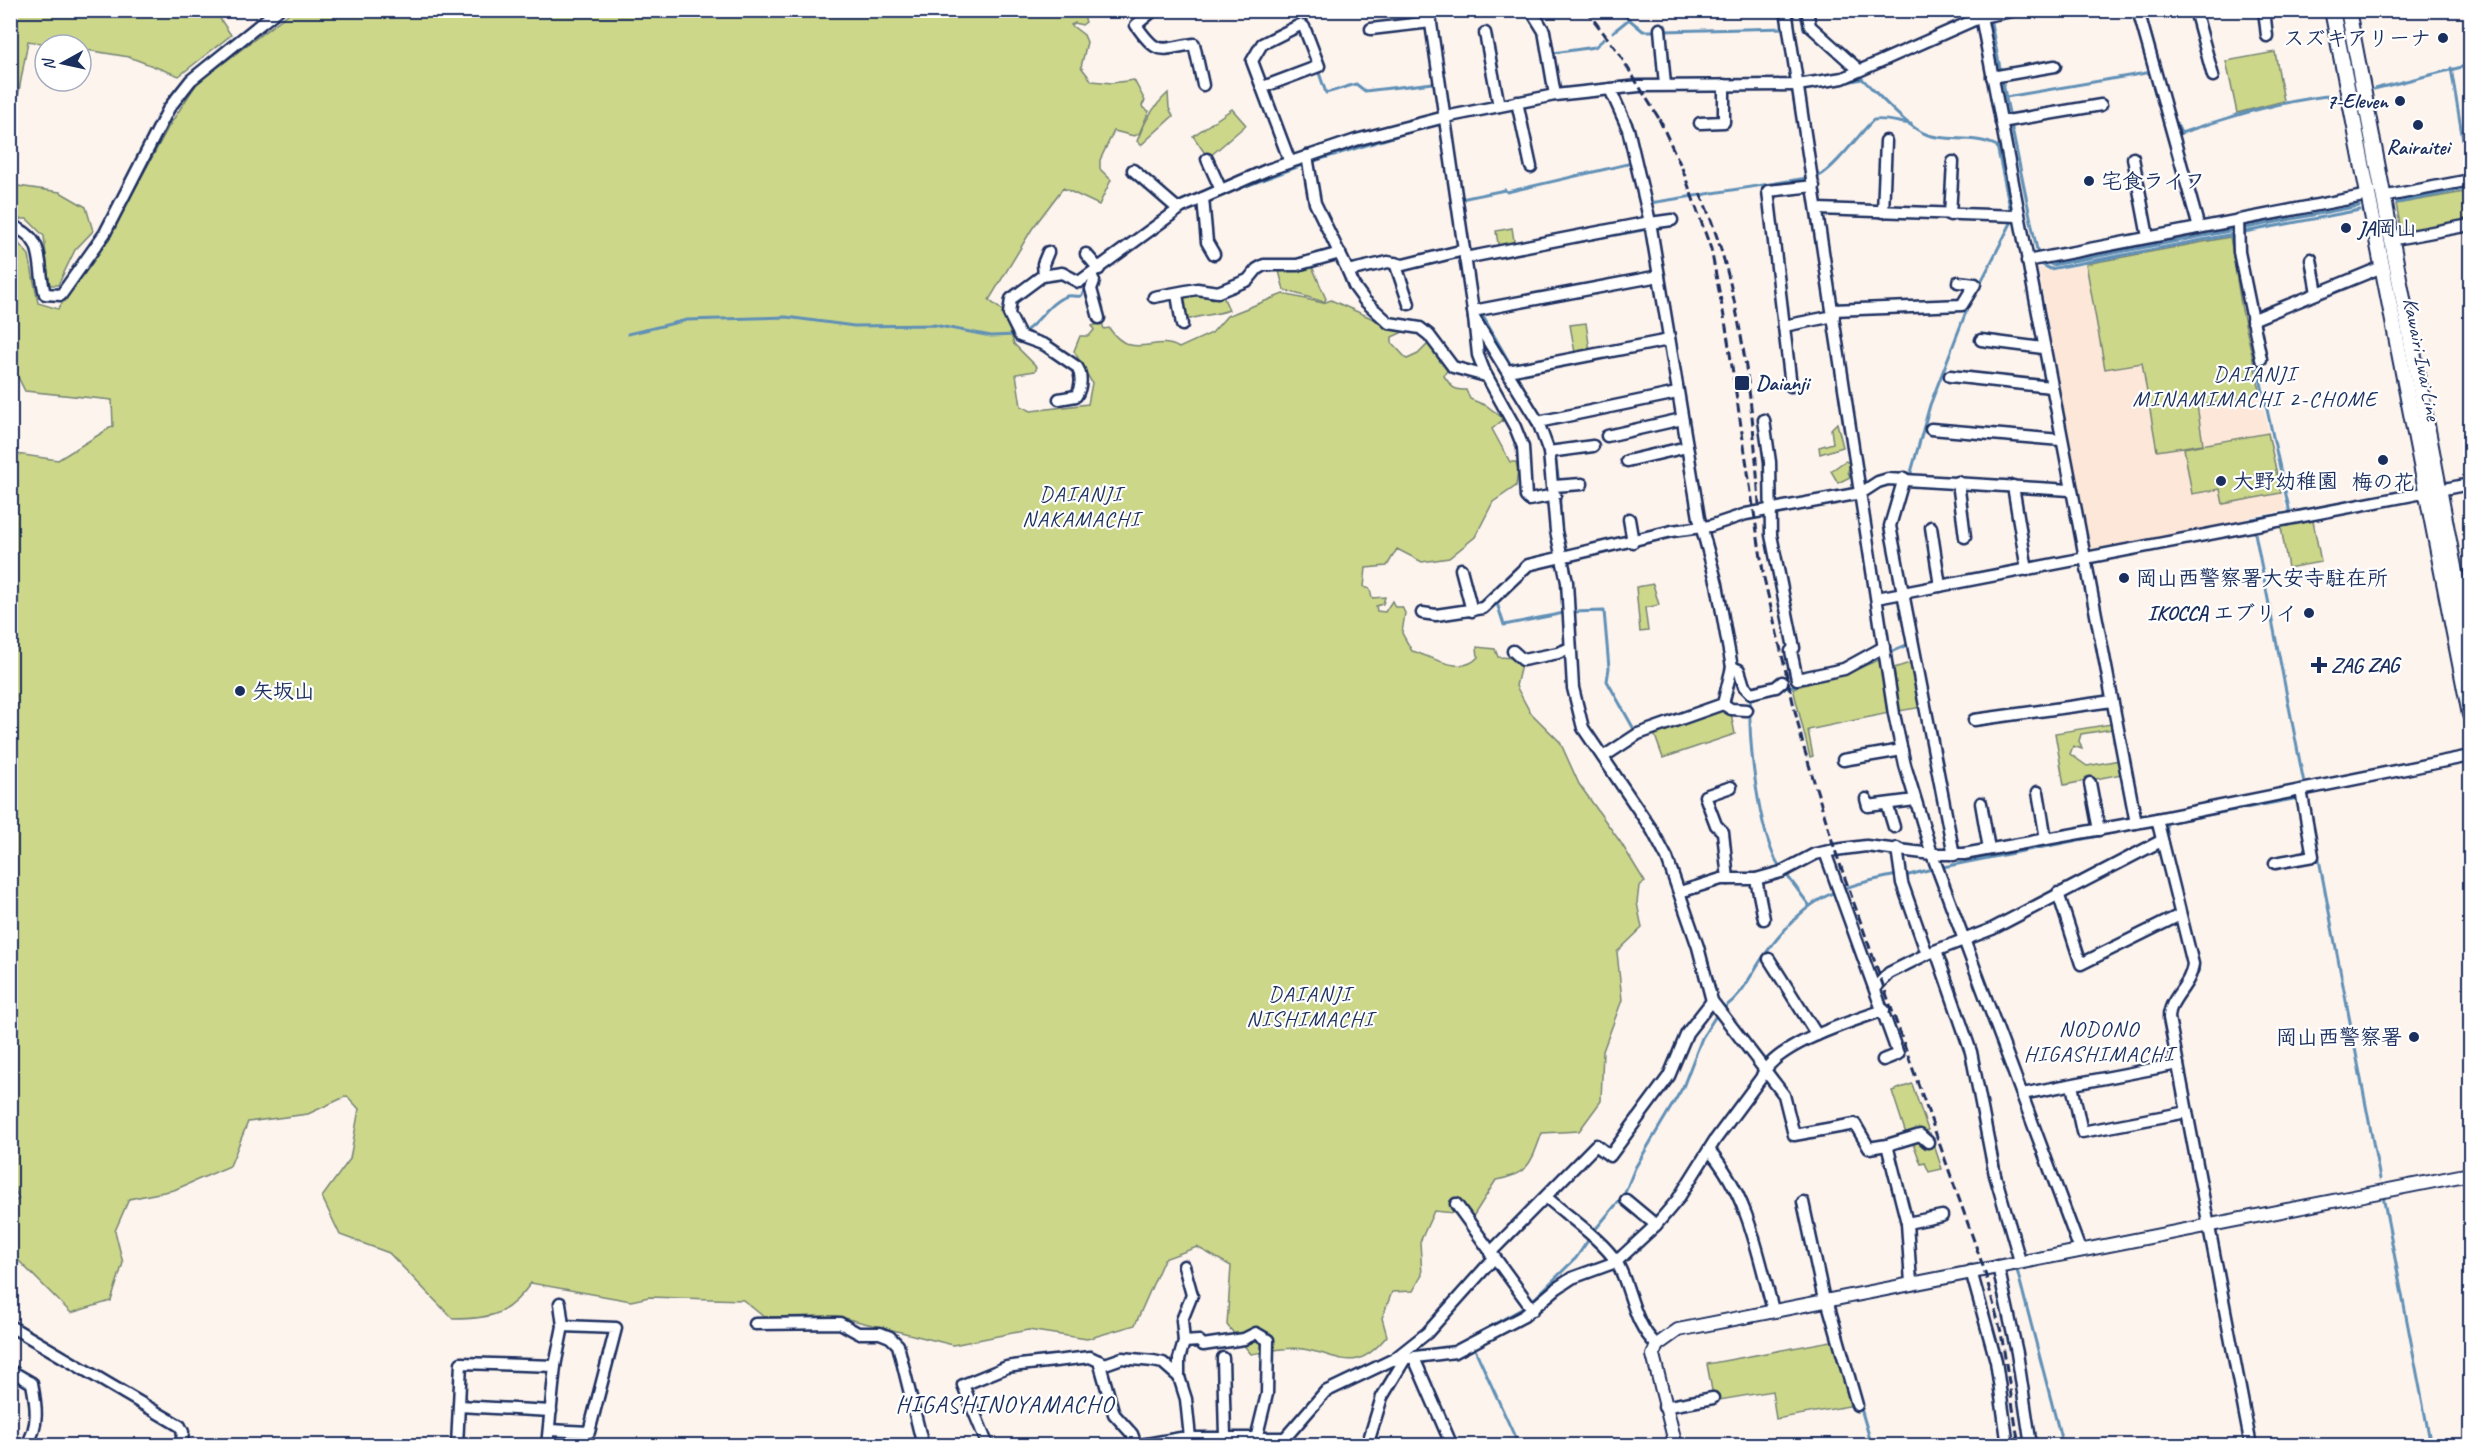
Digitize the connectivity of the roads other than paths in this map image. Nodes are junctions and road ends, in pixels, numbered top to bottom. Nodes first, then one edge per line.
1 (278, 10) edge
2 (1154, 10) edge
3 (1429, 10) edge
4 (1531, 10) edge
5 (1786, 10) edge
6 (1807, 10) edge
7 (2017, 10) edge
8 (2138, 10) edge
9 (2195, 10) edge
10 (2264, 10) edge
11 (2332, 10) edge
12 (2348, 10) edge
13 (1985, 14) edge
14 (1431, 22) junction
15 (1371, 29) dead end
16 (1660, 31) dead end
17 (1485, 33) dead end
18 (2267, 36) dead end
19 (2055, 66) dead end
20 (1855, 73) junction
21 (1999, 76) junction
22 (2213, 76) dead end
23 (1203, 85) dead end
24 (1665, 85) junction
25 (1797, 85) junction
26 (1263, 87) junction
27 (1724, 89) junction
28 (1611, 92) junction
29 (1555, 95) junction
30 (1518, 105) junction
31 (2101, 105) dead end
32 (1499, 106) junction
33 (1445, 120) junction
34 (2007, 121) junction
35 (1700, 123) dead end
36 (1886, 141) dead end
37 (2133, 158) dead end
38 (1207, 159) dead end
39 (1308, 161) junction
40 (1290, 162) junction
41 (1953, 162) dead end
42 (1531, 167) dead end
43 (1132, 170) dead end
44 (2470, 180) edge
45 (1814, 186) junction
46 (1221, 190) junction
47 (2375, 196) junction
48 (1203, 201) junction
49 (1178, 209) junction
50 (1818, 209) junction
51 (1883, 212) junction
52 (1950, 215) junction
53 (2018, 216) junction
54 (1672, 220) dead end
55 (10, 225) edge
56 (1651, 225) junction
57 (2470, 225) edge
58 (2239, 227) junction
59 (2199, 228) junction
60 (2148, 237) junction
61 (2390, 240) junction
62 (1048, 252) dead end
63 (1340, 253) junction
64 (1086, 254) dead end
65 (1214, 254) dead end
66 (1467, 255) junction
67 (2311, 259) dead end
68 (2030, 260) junction
69 (1395, 263) junction
70 (2382, 267) junction
71 (1348, 271) junction
72 (1044, 275) junction
73 (1094, 276) junction
74 (1659, 276) junction
75 (1958, 282) dead end
76 (2317, 293) junction
77 (1177, 294) junction
78 (1154, 297) dead end
79 (1409, 304) dead end
80 (1476, 313) junction
81 (1833, 313) junction
82 (1099, 318) dead end
83 (2252, 320) junction
84 (1182, 325) dead end
85 (1784, 326) junction
86 (1669, 340) junction
87 (1981, 340) dead end
88 (2043, 348) junction
89 (2261, 359) dead end
90 (1512, 370) junction
91 (1486, 376) junction
92 (1950, 376) dead end
93 (1791, 386) dead end
94 (2051, 387) junction
95 (1677, 393) junction
96 (1059, 399) dead end
97 (1682, 419) junction
98 (1764, 420) dead end
99 (1541, 421) junction
100 (1931, 429) dead end
101 (1607, 436) dead end
102 (2061, 440) junction
103 (1593, 446) dead end
104 (1687, 447) junction
105 (1553, 452) junction
106 (1628, 461) dead end
107 (1906, 480) junction
108 (1958, 482) junction
109 (1582, 484) dead end
110 (2470, 484) edge
111 (2013, 486) junction
112 (1557, 488) junction
113 (2070, 490) junction
114 (2433, 491) junction
115 (1861, 493) junction
116 (1771, 513) junction
117 (1629, 519) dead end
118 (1702, 526) junction
119 (1931, 527) dead end
120 (1965, 537) dead end
121 (1633, 542) junction
122 (1562, 558) junction
123 (2085, 559) junction
124 (1461, 569) dead end
125 (2027, 570) junction
126 (1940, 586) junction
127 (1904, 593) junction
128 (1877, 598) junction
129 (1472, 611) junction
130 (1422, 613) dead end
131 (1570, 648) junction
132 (1513, 651) dead end
133 (2470, 651) edge
134 (1885, 652) junction
135 (1732, 667) junction
136 (1782, 682) dead end
137 (2112, 702) junction
138 (1723, 704) junction
139 (1747, 710) dead end
140 (2470, 715) edge
141 (1974, 720) dead end
142 (1902, 750) junction
143 (2470, 756) edge
144 (1603, 757) junction
145 (1843, 760) dead end
146 (2090, 783) dead end
147 (1731, 787) dead end
148 (2037, 792) dead end
149 (2302, 794) junction
150 (1866, 799) dead end
151 (1915, 800) junction
152 (1981, 803) dead end
153 (1887, 804) junction
154 (2157, 819) junction
155 (2136, 823) junction
156 (1894, 827) dead end
157 (2099, 830) junction
158 (2046, 839) junction
159 (2161, 841) junction
160 (1897, 848) junction
161 (1989, 849) junction
162 (1825, 852) junction
163 (1932, 854) junction
164 (1954, 855) junction
165 (2275, 863) dead end
166 (1728, 879) junction
167 (1756, 879) junction
168 (1680, 891) junction
169 (2058, 893) junction
170 (2180, 915) junction
171 (1764, 919) dead end
172 (1964, 942) junction
173 (1932, 952) junction
174 (1769, 959) dead end
175 (1876, 987) junction
176 (1712, 1001) junction
177 (1884, 1010) junction
178 (1817, 1035) junction
179 (1883, 1060) dead end
180 (2178, 1064) junction
181 (1764, 1069) junction
182 (2072, 1085) junction
183 (2022, 1095) junction
184 (2187, 1112) junction
185 (1928, 1142) dead end
186 (1887, 1145) junction
187 (1708, 1150) junction
188 (2470, 1174) edge
189 (1545, 1197) junction
190 (1626, 1200) dead end
191 (1803, 1202) dead end
192 (1456, 1204) dead end
193 (1942, 1216) dead end
194 (1907, 1223) junction
195 (2208, 1224) junction
196 (1656, 1225) junction
197 (2080, 1250) junction
198 (1492, 1256) junction
199 (1616, 1262) junction
200 (2020, 1262) junction
201 (1184, 1266) dead end
202 (1998, 1266) junction
203 (1971, 1271) junction
204 (1911, 1283) junction
205 (1825, 1300) junction
206 (560, 1303) dead end
207 (1530, 1307) junction
208 (1773, 1310) junction
209 (755, 1324) dead end
210 (10, 1326) edge
211 (563, 1326) junction
212 (1184, 1342) junction
213 (1657, 1345) junction
214 (1223, 1358) dead end
215 (1409, 1358) junction
216 (1392, 1360) junction
217 (1099, 1361) junction
218 (555, 1366) junction
219 (11, 1371) edge
220 (1179, 1377) junction
221 (1713, 1398) dead end
222 (1857, 1405) dead end
223 (459, 1406) junction
224 (1664, 1407) junction
225 (551, 1411) junction
226 (549, 1430) junction
227 (1226, 1437) junction
228 (1190, 1438) junction
229 (1256, 1439) junction
230 (1285, 1442) edge
231 (399, 1445) edge
232 (1140, 1445) edge
233 (1451, 1445) edge
234 (26, 1446) edge
235 (181, 1446) edge
236 (413, 1446) edge
237 (457, 1446) edge
238 (546, 1446) edge
239 (923, 1446) edge
240 (988, 1446) edge
241 (1367, 1446) edge
242 (1676, 1446) edge
243 (2008, 1446) edge
244 (2031, 1446) edge
245 (2251, 1446) edge

1 - 55 street
2 - 23 street
3 - 14 street
4 - 29 street
5 - 25 street
6 - 20 street
7 - 13 street
8 - 59 street
9 - 22 street
10 - 18 street
11 - 47 main road, Kawairi Iwai Line
12 - 47 main road, Kawairi Iwai Line
13 - 20 street
13 - 21 street
14 - 15 street
14 - 33 street
16 - 24 street
17 - 32 street
19 - 21 street
20 - 25 street
21 - 34 street
24 - 27 street
24 - 28 street
25 - 27 street
25 - 45 street
26 - 26 street
26 - 40 street
27 - 35 street
28 - 29 street
28 - 56 street
29 - 30 street
30 - 32 street
30 - 42 street
31 - 34 street
32 - 33 street
33 - 39 street
33 - 66 street
34 - 53 street
36 - 51 street
37 - 60 street
38 - 46 street
39 - 40 street
39 - 63 street
40 - 46 street
41 - 52 street
43 - 49 street
44 - 47 street
45 - 50 street
45 - 85 street
46 - 48 street
47 - 58 street
47 - 61 main road, Kawairi Iwai Line
47 - 70 main road, Kawairi Iwai Line
48 - 49 street
48 - 65 street
49 - 73 street
50 - 51 street
50 - 81 street
51 - 52 street
52 - 53 street
53 - 68 street
54 - 56 street
56 - 66 street
56 - 74 street
57 - 61 street
58 - 59 street
58 - 83 street
59 - 60 street
60 - 68 street
61 - 114 main road, Kawairi Iwai Line
62 - 72 street
63 - 71 street
63 - 77 street
64 - 73 street
66 - 69 street
66 - 80 street
67 - 76 street
68 - 88 street
69 - 71 street
69 - 79 street
70 - 76 street
70 - 114 main road, Kawairi Iwai Line
71 - 91 street
72 - 73 street
72 - 96 street
73 - 82 street
74 - 80 street
74 - 86 street
75 - 81 street
76 - 83 street
77 - 78 street
77 - 84 street
80 - 90 street
80 - 91 street
81 - 85 street
81 - 115 street
83 - 89 street
85 - 93 street
86 - 90 street
86 - 95 street
87 - 88 street
88 - 94 street
90 - 99 street
91 - 112 street
92 - 94 street
94 - 102 street
95 - 97 street
95 - 99 street
97 - 101 street
97 - 104 street
98 - 116 street
99 - 105 street
100 - 102 street
102 - 113 street
103 - 105 street
104 - 106 street
104 - 118 street
105 - 112 street
107 - 108 street
107 - 115 street
107 - 127 street
108 - 111 street
108 - 120 street
109 - 112 street
110 - 114 street
111 - 113 street
111 - 125 street
112 - 122 street
113 - 123 street
114 - 123 street
114 - 133 main road, Kawairi Iwai Line
114 - 140 main road, Kawairi Iwai Line
115 - 116 street
115 - 128 street
116 - 118 street
116 - 134 street
117 - 121 street
118 - 121 street
118 - 135 street
119 - 126 street
121 - 122 street
122 - 129 street
122 - 131 street
123 - 125 street
123 - 137 street
124 - 129 street
125 - 126 street
126 - 127 street
127 - 128 street
127 - 164 street
128 - 134 street
129 - 130 street
131 - 132 street
131 - 144 street
134 - 142 street
135 - 136 street
135 - 138 street
137 - 141 street
137 - 155 street
138 - 139 street
138 - 144 street
142 - 145 street
142 - 151 street
143 - 149 street
144 - 168 street
146 - 157 street
147 - 166 street
148 - 158 street
149 - 154 street
149 - 165 street
150 - 153 street
151 - 153 street
151 - 163 street
152 - 161 street
153 - 156 street
154 - 155 street
154 - 159 street
155 - 157 street
157 - 158 street
158 - 161 street
159 - 169 street
159 - 170 street
160 - 162 street
160 - 163 street
160 - 173 street
161 - 164 street
162 - 167 street
162 - 175 street
163 - 164 street
163 - 172 street
166 - 167 street
166 - 168 street
167 - 171 street
168 - 176 street
169 - 170 street
169 - 172 street
170 - 180 street
172 - 173 street
172 - 183 street
173 - 175 street
173 - 200 street
174 - 178 street
175 - 177 street
176 - 181 street
176 - 189 street
177 - 178 street
177 - 179 street
178 - 181 street
180 - 182 street
180 - 184 street
181 - 186 street
181 - 187 street
182 - 183 street
182 - 184 street
183 - 197 street
184 - 195 street
185 - 186 street
186 - 194 street
187 - 196 street
187 - 208 street
188 - 195 street
189 - 198 street
189 - 199 street
190 - 196 street
191 - 205 street
192 - 198 street
193 - 194 street
194 - 204 street
195 - 197 street
195 - 245 street
196 - 199 street
197 - 200 street
198 - 207 street
198 - 216 street
199 - 207 street
199 - 213 street
200 - 202 street
201 - 212 street
202 - 203 street
202 - 244 street
203 - 204 street
203 - 243 street
204 - 205 street
205 - 208 street
205 - 222 street
206 - 211 street
207 - 215 street
208 - 213 street
209 - 239 street
210 - 235 street
211 - 218 street
211 - 226 street
212 - 220 street
212 - 229 street
213 - 224 street
214 - 227 street
215 - 216 street
215 - 233 street
215 - 241 street
216 - 230 street
217 - 220 street
217 - 232 street
217 - 240 street
218 - 223 street
218 - 225 street
219 - 234 street
220 - 228 street
221 - 224 street
223 - 225 street
223 - 237 street
224 - 242 street
225 - 226 street
226 - 238 street
227 - 228 street
227 - 229 street
228 - 232 street
229 - 230 street
231 - 236 street

